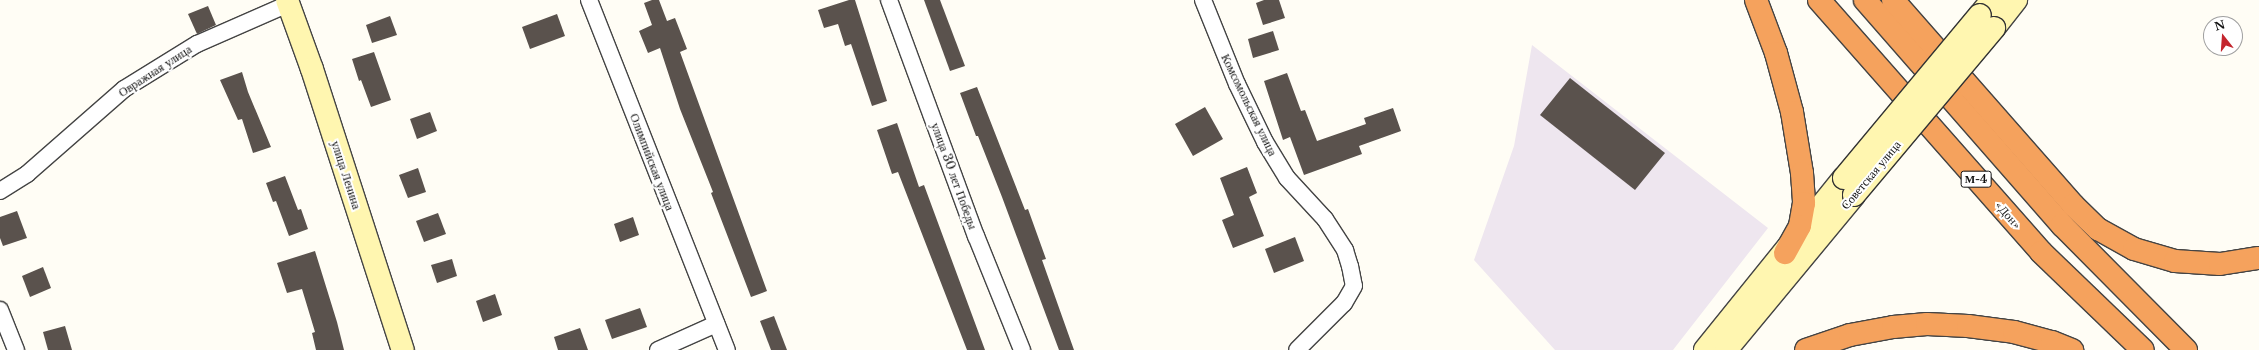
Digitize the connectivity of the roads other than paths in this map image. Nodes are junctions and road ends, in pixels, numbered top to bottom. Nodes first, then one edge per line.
1 (589, 0) edge
2 (889, 0) edge
3 (1203, 0) edge
4 (1756, 0) edge
5 (1819, 0) edge
6 (1865, 0) edge
7 (1893, 0) edge
8 (2016, 0) edge
9 (288, 2) edge
10 (1989, 14) edge
11 (1849, 186) junction
12 (0, 191) edge
13 (1785, 253) junction
14 (2259, 258) edge
15 (0, 310) edge
16 (716, 324) junction
17 (16, 350) edge
18 (403, 350) edge
19 (658, 350) edge
20 (727, 350) edge
21 (1022, 350) edge
22 (1297, 350) edge
23 (1705, 350) edge
24 (1726, 350) edge
25 (1806, 350) edge
26 (2072, 350) edge
27 (2143, 350) edge
28 (2186, 350) edge

1 - 16 street, Олимпийская улица
2 - 21 street, улица 30 лет Победы
3 - 22 street, Комсомольская улица
4 - 13 highway
5 - 27 highway, «Дон» / М-4
6 - 28 highway, М-4
7 - 14 highway
8 - 10 main road, Советская улица
9 - 12 street, Овражная улица
9 - 18 main road, улица Ленина
10 - 11 main road, Советская улица, bridge
11 - 13 main road, Советская улица
11 - 24 main road, Советская улица
13 - 23 main road, Советская улица
15 - 17 street
16 - 19 street
16 - 20 street, Олимпийская улица
25 - 26 highway

